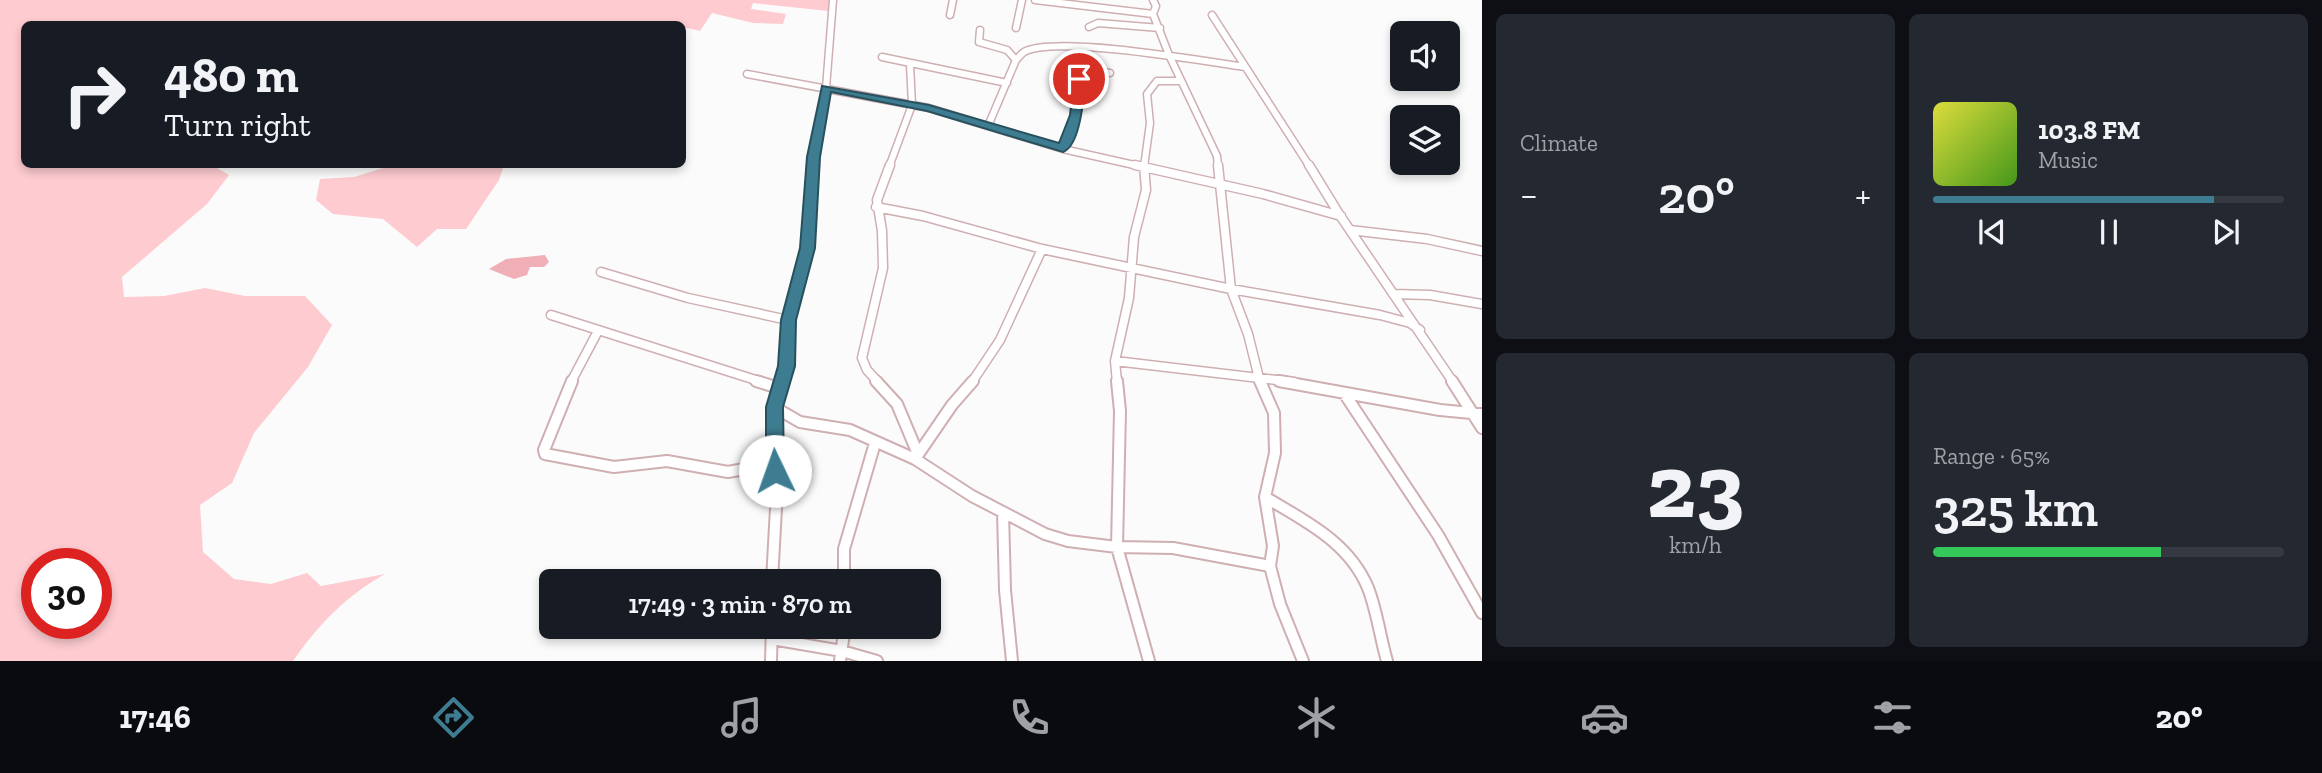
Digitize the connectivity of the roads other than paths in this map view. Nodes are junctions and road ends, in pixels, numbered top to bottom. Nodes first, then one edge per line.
1 (833, 0) edge
2 (953, 0) edge
3 (1021, 0) edge
4 (1035, 0) edge
5 (1153, 0) edge
6 (950, 15) dead end
7 (1153, 15) junction
8 (1212, 15) dead end
9 (1089, 27) dead end
10 (1160, 27) junction
11 (1016, 28) dead end
12 (980, 30) dead end
13 (1169, 55) junction
14 (882, 57) dead end
15 (1016, 60) junction
16 (910, 64) junction
17 (1245, 67) junction
18 (1110, 73) dead end
19 (747, 74) dead end
20 (1180, 81) junction
21 (1007, 83) junction
22 (826, 88) junction
23 (912, 105) junction
24 (988, 126) junction
25 (1063, 149) junction
26 (1144, 168) junction
27 (1221, 186) junction
28 (876, 207) junction
29 (1341, 216) junction
30 (1350, 230) junction
31 (1042, 249) junction
32 (1482, 251) edge
33 (1131, 267) junction
34 (601, 272) dead end
35 (1231, 289) junction
36 (1393, 294) junction
37 (1482, 304) edge
38 (551, 315) dead end
39 (788, 320) junction
40 (1420, 330) junction
41 (598, 331) junction
42 (1115, 360) junction
43 (1258, 377) junction
44 (779, 388) junction
45 (1344, 393) junction
46 (774, 407) junction
47 (1477, 413) edge
48 (1482, 428) edge
49 (875, 443) junction
50 (774, 453) junction
51 (917, 456) junction
52 (1265, 497) junction
53 (1003, 512) junction
54 (1117, 547) junction
55 (1270, 566) junction
56 (773, 569) edge
57 (845, 569) edge
58 (1482, 613) edge
59 (772, 639) edge
60 (790, 639) edge
61 (841, 656) edge
62 (771, 661) edge
63 (877, 661) edge
64 (1012, 661) edge
65 (1149, 661) edge
66 (1303, 661) edge
67 (1387, 661) edge

1 - 22 street
2 - 6 street
3 - 11 street
4 - 7 street
5 - 7 street
7 - 10 street
8 - 17 street
9 - 10 street
10 - 13 street
12 - 15 street
13 - 15 street
13 - 17 street
13 - 20 street
14 - 16 street
15 - 21 street
16 - 21 street
16 - 23 street
17 - 29 street
18 - 25 street
19 - 22 street
20 - 26 street
20 - 27 street
21 - 24 street
22 - 23 street
22 - 39 street
23 - 24 street
23 - 28 street
24 - 25 street
25 - 26 street
26 - 27 street
26 - 33 street
27 - 29 street
27 - 35 street
28 - 31 street
28 - 51 street
29 - 30 street
30 - 32 street
30 - 36 street
31 - 33 street
31 - 51 street
33 - 35 street
33 - 42 street
34 - 39 street
35 - 40 street
35 - 43 street
36 - 37 street
36 - 40 street
38 - 41 street
39 - 44 street
40 - 47 street
41 - 44 street
41 - 50 street
42 - 43 street
42 - 54 street
43 - 45 street
43 - 52 street
44 - 46 street
45 - 47 street
45 - 58 street
46 - 49 street
46 - 50 street
47 - 48 street
49 - 51 street
49 - 57 street
50 - 56 street
51 - 53 street
52 - 55 street
52 - 67 street
53 - 54 street
53 - 64 street
54 - 55 street
54 - 65 street
55 - 66 street
59 - 62 street
60 - 61 street
61 - 63 street

